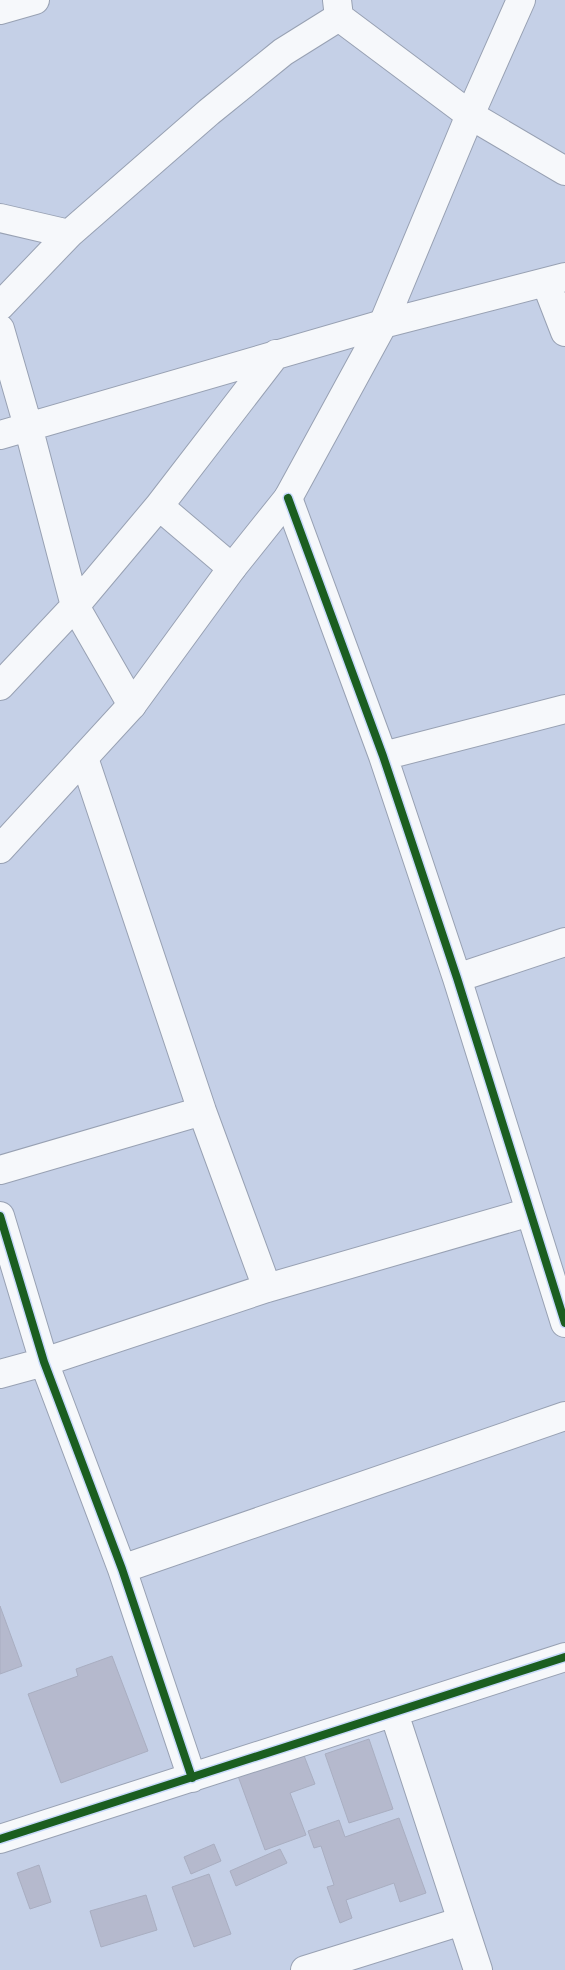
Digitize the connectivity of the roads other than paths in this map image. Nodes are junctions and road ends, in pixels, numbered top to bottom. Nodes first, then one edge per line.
1 (35, 0) edge
2 (521, 0) edge
3 (338, 9) edge
4 (0, 10) edge
5 (470, 115) junction
6 (565, 172) edge
7 (0, 218) edge
8 (69, 234) junction
9 (555, 280) edge
10 (0, 306) edge
11 (383, 324) junction
12 (0, 329) edge
13 (565, 332) edge
14 (276, 354) junction
15 (28, 426) junction
16 (0, 435) edge
17 (288, 498) junction
18 (159, 506) junction
19 (232, 568) junction
20 (75, 606) junction
21 (0, 686) edge
22 (132, 705) junction
23 (565, 709) edge
24 (382, 756) junction
25 (84, 758) junction
26 (0, 848) edge
27 (565, 942) edge
28 (457, 978) junction
29 (202, 1111) junction
30 (0, 1170) edge
31 (530, 1212) junction
32 (0, 1216) edge
33 (267, 1288) junction
34 (565, 1323) edge
35 (44, 1362) junction
36 (0, 1374) edge
37 (565, 1416) edge
38 (122, 1569) junction
39 (565, 1657) edge
40 (394, 1713) junction
41 (192, 1778) junction
42 (0, 1839) edge
43 (462, 1921) junction
44 (305, 1970) edge
45 (478, 1970) edge

1 - 4 street
2 - 5 street
3 - 5 street
3 - 8 street
5 - 6 street
5 - 11 street
7 - 8 street
8 - 10 street
9 - 11 street
9 - 13 street
11 - 14 street
11 - 17 street
12 - 15 street
14 - 15 street
14 - 18 street
15 - 16 street
15 - 20 street
17 - 19 street
17 - 24 street
18 - 19 street
18 - 20 street
19 - 22 street
20 - 21 street
20 - 22 street
22 - 25 street
23 - 24 street
24 - 28 street
25 - 26 street
25 - 29 street
27 - 28 street
28 - 31 street
29 - 30 street
29 - 33 street
31 - 33 street
31 - 34 street
32 - 35 street
33 - 35 street
35 - 36 street
35 - 38 street
37 - 38 street
38 - 41 street
39 - 40 street
40 - 41 street
40 - 43 street
41 - 42 street
43 - 44 street
43 - 45 street

